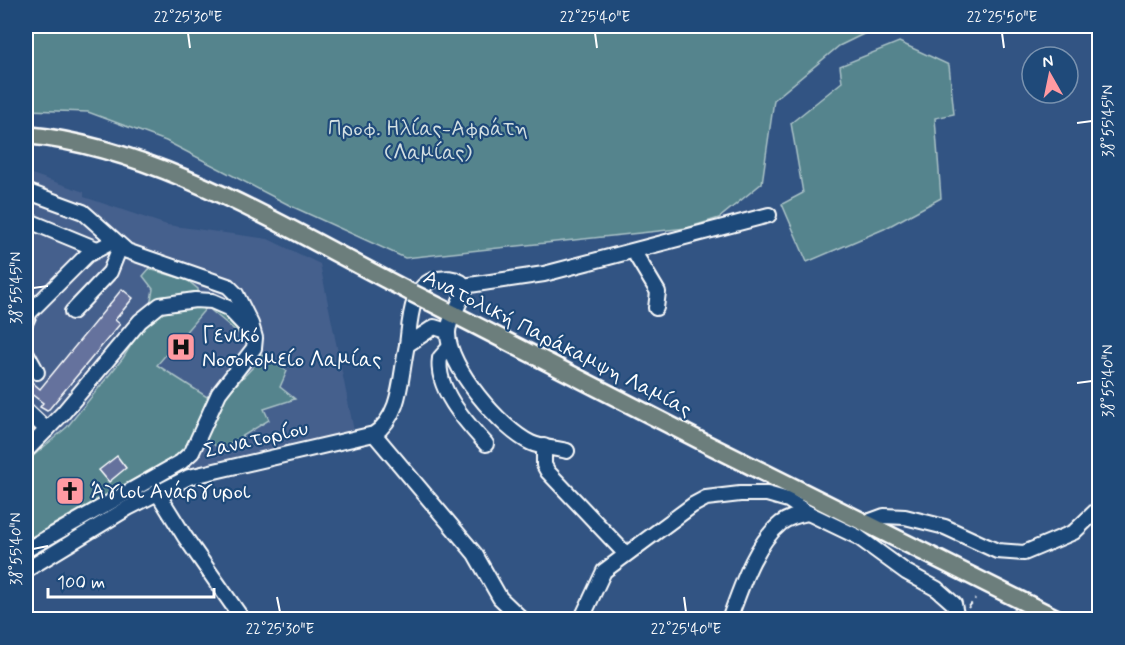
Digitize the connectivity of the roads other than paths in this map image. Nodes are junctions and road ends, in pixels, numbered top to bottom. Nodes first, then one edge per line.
1 (26, 135) edge
2 (27, 193) edge
3 (769, 215) dead end
4 (34, 223) dead end
5 (117, 244) junction
6 (97, 249) junction
7 (634, 252) junction
8 (463, 286) junction
9 (30, 302) edge
10 (656, 308) dead end
11 (72, 312) dead end
12 (454, 315) junction
13 (26, 321) edge
14 (447, 331) junction
15 (255, 341) junction
16 (407, 345) junction
17 (448, 349) junction
18 (26, 352) edge
19 (37, 372) dead end
20 (26, 410) edge
21 (47, 430) junction
22 (374, 434) junction
23 (486, 444) dead end
24 (544, 446) junction
25 (26, 451) edge
26 (567, 451) dead end
27 (181, 462) junction
28 (189, 477) junction
29 (157, 492) junction
30 (1100, 507) edge
31 (814, 509) junction
32 (865, 523) junction
33 (26, 550) edge
34 (622, 550) dead end
35 (26, 570) edge
36 (243, 620) edge
37 (523, 620) edge
38 (580, 620) edge
39 (729, 620) edge
40 (957, 620) edge
41 (1060, 620) edge

1 - 12 main road, Ανατολική Παράκαμψη Λαμίας, bridge
2 - 5 street
3 - 7 street
4 - 6 street
5 - 6 street
5 - 11 street
5 - 15 street
6 - 9 street
7 - 8 street
7 - 10 street
8 - 12 street
8 - 16 street
9 - 13 street
12 - 14 street
12 - 31 main road, Ανατολική Παράκαμψη Λαμίας
14 - 16 street
14 - 17 street
15 - 21 street
15 - 27 street
16 - 22 street
17 - 23 street
17 - 24 street
18 - 19 street
20 - 21 street
21 - 25 street
22 - 28 street, Σανατορίου
22 - 37 street
24 - 26 street
24 - 34 street
27 - 28 street
27 - 33 street
28 - 29 street, Σανατορίου
29 - 35 street, Σανατορίου
29 - 36 street
30 - 32 street
31 - 32 main road, Ανατολική Παράκαμψη Λαμίας
31 - 38 street
31 - 39 street
31 - 40 street
32 - 41 main road, Ανατολική Παράκαμψη Λαμίας

